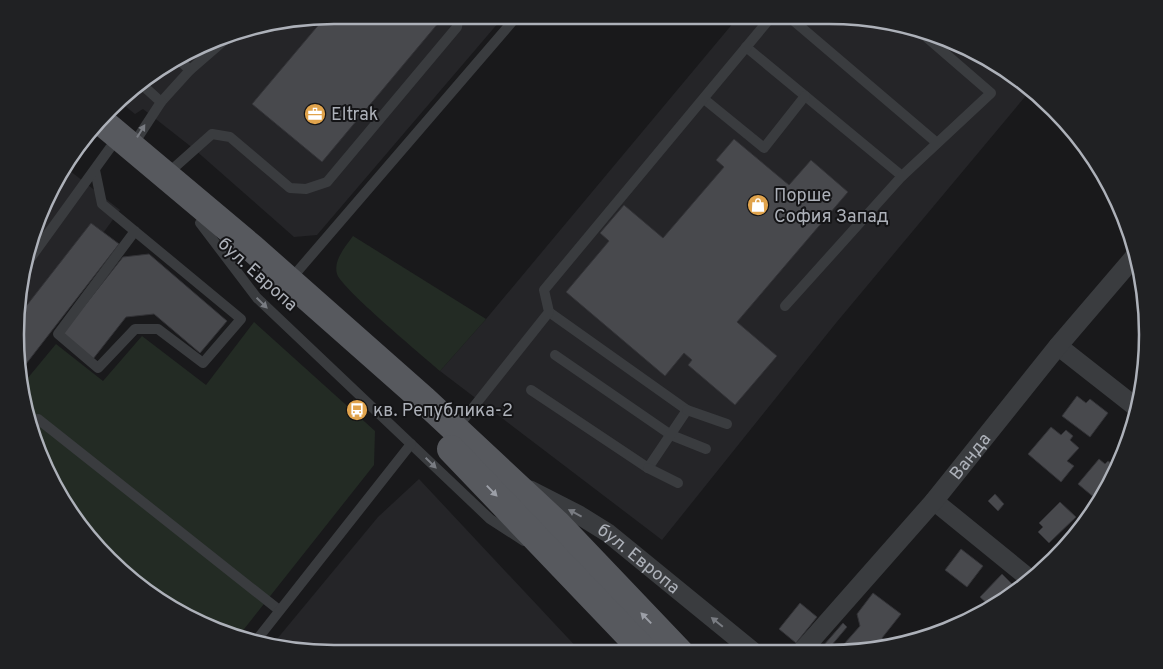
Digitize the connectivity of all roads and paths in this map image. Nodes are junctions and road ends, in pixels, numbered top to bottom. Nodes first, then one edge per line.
1 (458, 24) edge
2 (510, 24) edge
3 (765, 24) edge
4 (797, 24) edge
5 (931, 41) edge
6 (217, 47) edge
7 (746, 47) junction
8 (183, 63) edge
9 (190, 70) junction
10 (145, 88) edge
11 (805, 96) junction
12 (704, 99) junction
13 (161, 102) junction
14 (103, 128) edge
15 (937, 143) junction
16 (107, 150) edge
17 (166, 176) junction
18 (902, 176) junction
19 (200, 223) junction
20 (135, 231) junction
21 (35, 252) edge
22 (1130, 261) edge
23 (290, 281) junction
24 (785, 306) dead end
25 (550, 312) junction
26 (1058, 346) junction
27 (555, 355) dead end
28 (531, 390) dead end
29 (1131, 404) edge
30 (422, 409) junction
31 (687, 410) junction
32 (36, 421) edge
33 (727, 424) dead end
34 (455, 430) junction
35 (671, 434) junction
36 (411, 444) junction
37 (706, 449) dead end
38 (648, 468) junction
39 (510, 481) junction
40 (678, 483) dead end
41 (934, 501) junction
42 (567, 569) junction
43 (1025, 575) edge
44 (280, 610) junction
45 (260, 636) edge
46 (638, 645) edge
47 (672, 645) edge
48 (745, 645) edge
49 (807, 645) edge

1 - 17 lane
2 - 23 lane
3 - 7 lane
4 - 15 lane
5 - 15 lane
6 - 9 lane
7 - 11 lane
7 - 12 lane
8 - 9 lane
9 - 13 lane
10 - 13 lane
11 - 12 lane
11 - 18 lane
12 - 25 lane
16 -> 13 lane
14 - 16 main road, бул. Европа
15 - 18 lane
16 - 17 main road, бул. Европа
16 - 19 main road, бул. Европа
16 - 20 lane
16 - 21 lane
17 - 23 main road, бул. Европа
18 - 24 lane
19 - 30 main road, бул. Европа
19 -> 36 lane
20 - 20 lane
22 - 26 street, Ванда
23 - 30 main road, бул. Европа
25 - 31 lane
25 - 34 lane
26 - 29 street
26 - 41 street, Ванда
27 - 35 lane
28 - 38 lane
30 - 34 main road
30 -> 42 main road
31 - 33 lane
31 - 35 lane
32 - 44 lane
34 - 39 main road
35 - 37 lane
35 - 38 lane
36 -> 42 lane
36 - 44 lane
38 - 40 lane
47 -> 39 main road
48 -> 39 street, бул. Европа
41 - 43 street
41 - 49 street, Ванда
42 - 46 main road
44 - 45 lane

